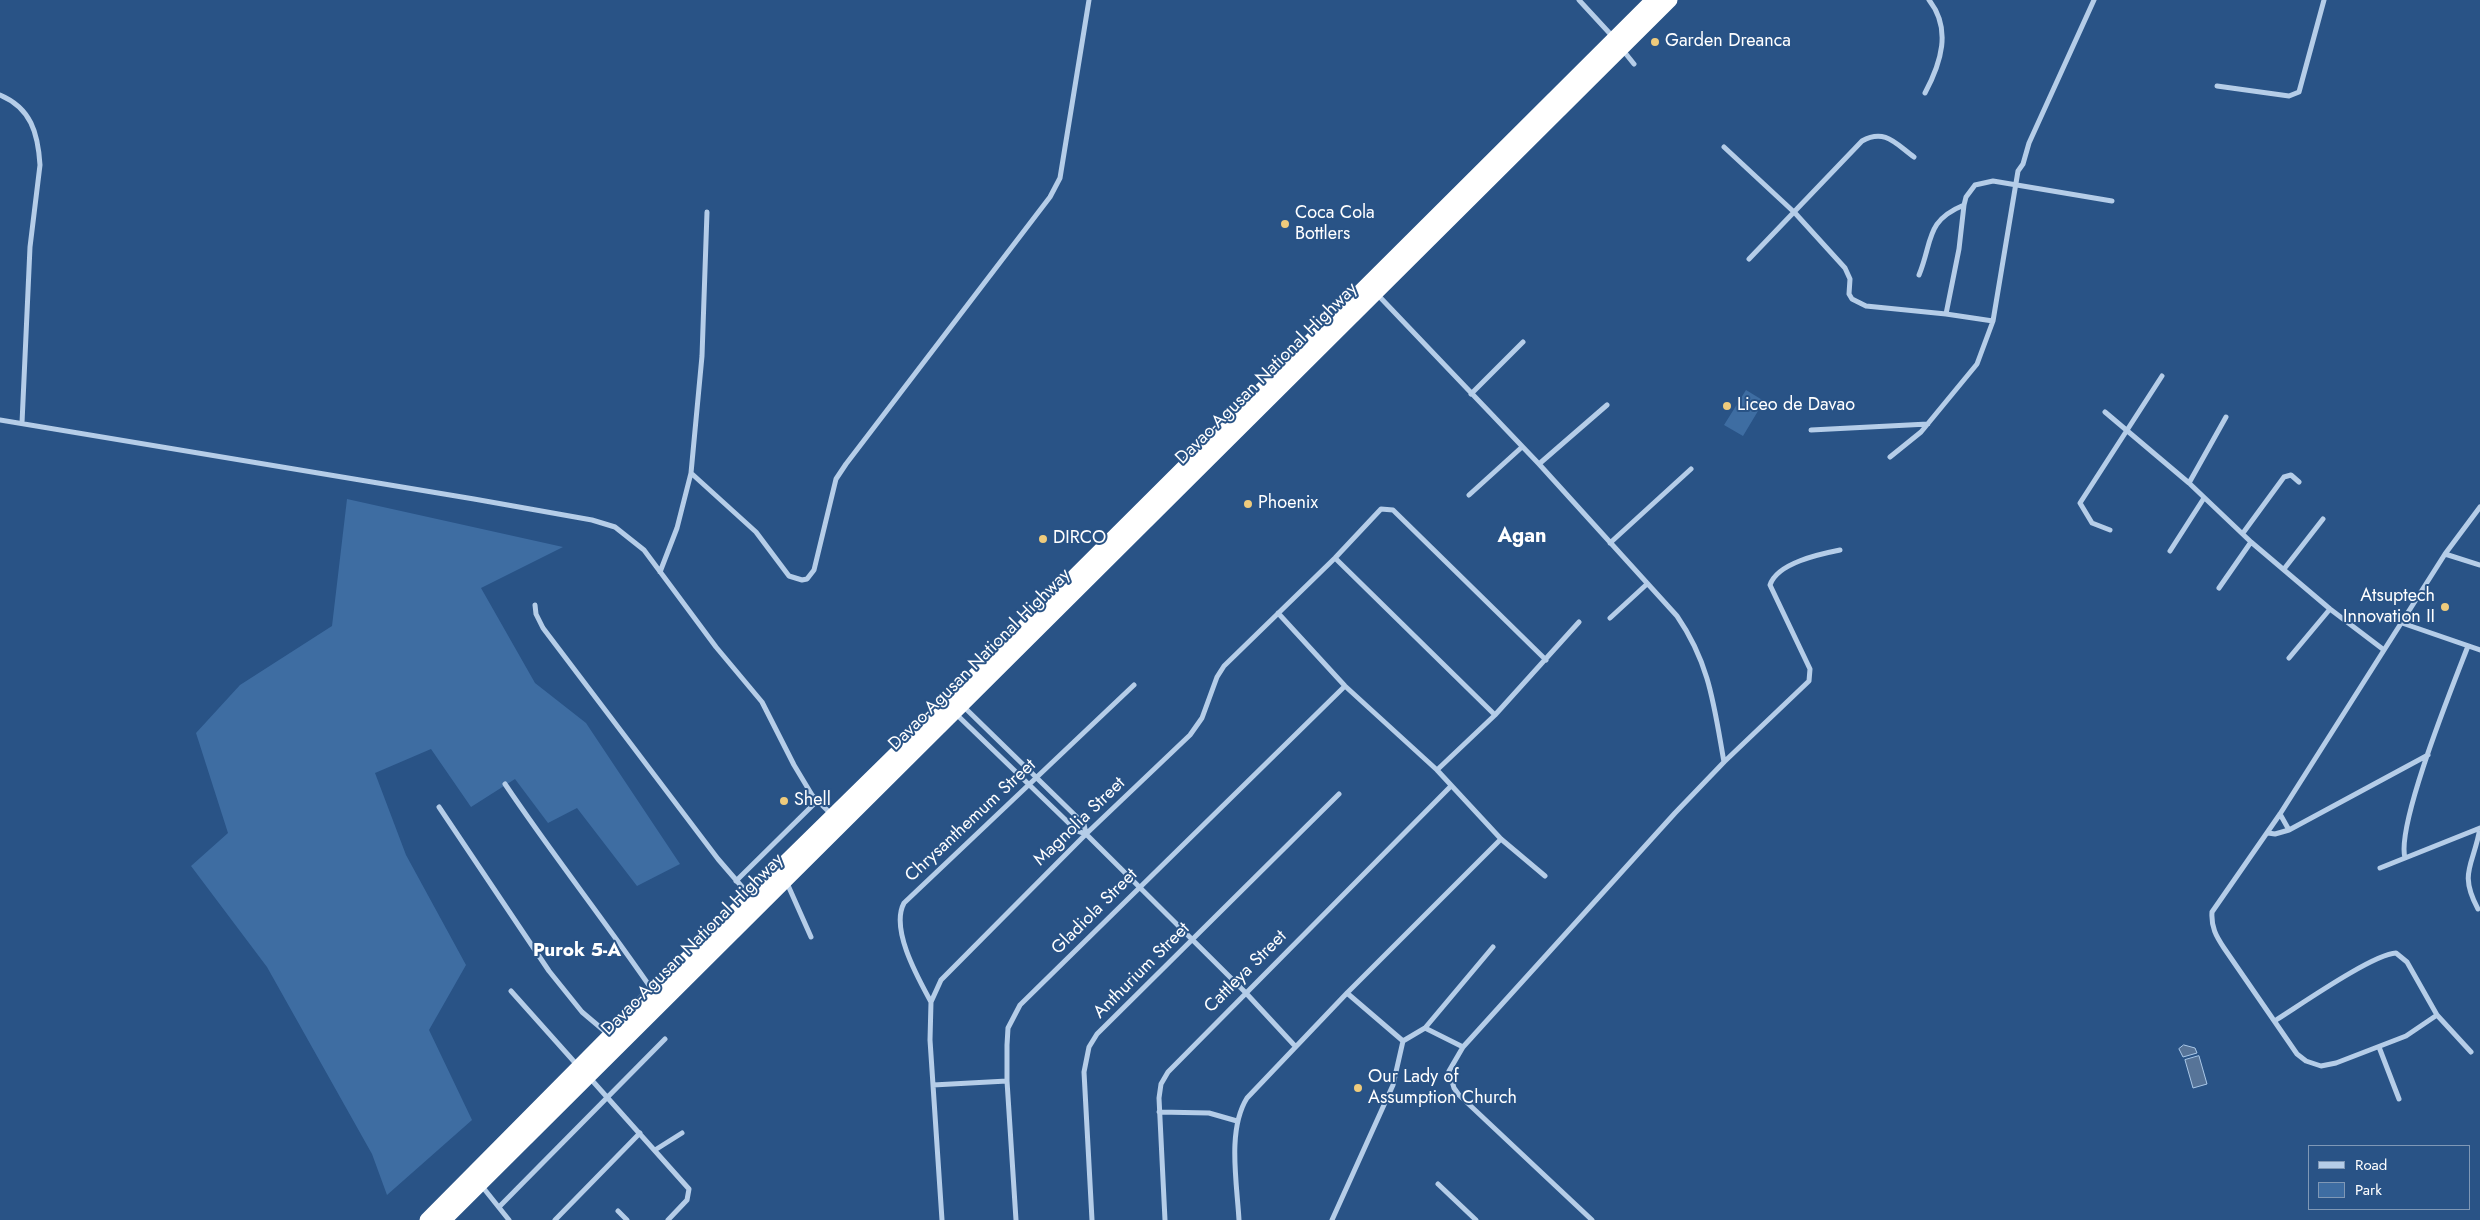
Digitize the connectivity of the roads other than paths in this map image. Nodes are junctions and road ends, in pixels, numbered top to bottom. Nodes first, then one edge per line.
1 (1089, 0) edge
2 (1579, 0) edge
3 (1652, 0) edge
4 (1670, 0) edge
5 (1929, 0) edge
6 (2094, 0) edge
7 (2324, 0) edge
8 (1618, 44) junction
9 (1634, 64) dead end
10 (2217, 86) dead end
11 (1924, 93) dead end
12 (0, 95) edge
13 (1724, 147) dead end
14 (1914, 157) dead end
15 (2016, 186) junction
16 (2112, 201) dead end
17 (1964, 205) junction
18 (707, 212) dead end
19 (1795, 213) junction
20 (1749, 259) dead end
21 (1919, 275) dead end
22 (1371, 289) junction
23 (1946, 314) junction
24 (1993, 321) junction
25 (1522, 342) dead end
26 (2162, 376) dead end
27 (1471, 394) junction
28 (1608, 406) dead end
29 (2105, 412) dead end
30 (2226, 417) dead end
31 (0, 420) edge
32 (22, 422) junction
33 (1928, 424) junction
34 (2126, 429) junction
35 (1811, 430) dead end
36 (1522, 447) junction
37 (1890, 457) dead end
38 (1539, 464) junction
39 (1691, 469) dead end
40 (691, 473) junction
41 (2299, 482) dead end
42 (2189, 483) junction
43 (1469, 495) dead end
44 (2204, 498) junction
45 (2480, 507) edge
46 (2323, 519) dead end
47 (2110, 530) dead end
48 (2243, 533) junction
49 (2251, 542) junction
50 (1610, 543) junction
51 (1840, 550) dead end
52 (2170, 550) dead end
53 (2445, 554) junction
54 (1335, 558) junction
55 (2480, 565) edge
56 (2284, 569) junction
57 (660, 572) junction
58 (1647, 584) junction
59 (2219, 588) dead end
60 (535, 605) dead end
61 (2330, 609) junction
62 (1278, 613) junction
63 (1610, 618) dead end
64 (1579, 622) dead end
65 (2402, 624) junction
66 (2468, 646) junction
67 (2384, 650) junction
68 (2480, 650) edge
69 (2289, 658) dead end
70 (1546, 660) junction
71 (1134, 685) dead end
72 (1345, 686) junction
73 (954, 705) junction
74 (1495, 715) junction
75 (2428, 755) junction
76 (1724, 762) junction
77 (1437, 770) junction
78 (1038, 779) junction
79 (505, 784) dead end
80 (1030, 786) junction
81 (1451, 786) junction
82 (1339, 794) dead end
83 (818, 800) junction
84 (439, 807) dead end
85 (2280, 814) junction
86 (837, 820) junction
87 (2480, 828) edge
88 (2289, 830) junction
89 (2268, 833) junction
90 (1086, 834) junction
91 (1501, 838) junction
92 (2405, 858) junction
93 (2380, 868) dead end
94 (1546, 876) dead end
95 (786, 880) junction
96 (736, 881) junction
97 (1139, 888) junction
98 (750, 896) junction
99 (2478, 909) dead end
100 (811, 937) dead end
101 (1191, 942) junction
102 (1493, 947) dead end
103 (511, 991) dead end
104 (653, 992) junction
105 (1244, 992) junction
106 (1347, 993) junction
107 (931, 1002) junction
108 (2437, 1015) junction
109 (2276, 1020) junction
110 (1425, 1028) junction
111 (610, 1036) junction
112 (665, 1039) dead end
113 (1403, 1041) junction
114 (1295, 1046) junction
115 (1463, 1047) junction
116 (2379, 1047) junction
117 (2471, 1052) dead end
118 (584, 1072) junction
119 (1007, 1081) junction
120 (933, 1085) junction
121 (607, 1097) junction
122 (2399, 1100) dead end
123 (1159, 1112) junction
124 (1237, 1121) junction
125 (640, 1133) junction
126 (682, 1133) dead end
127 (655, 1150) junction
128 (480, 1184) junction
129 (1438, 1184) dead end
130 (498, 1207) junction
131 (618, 1211) dead end
132 (427, 1220) edge
133 (444, 1220) edge
134 (509, 1220) edge
135 (556, 1220) edge
136 (627, 1220) edge
137 (668, 1220) edge
138 (942, 1220) edge
139 (1016, 1220) edge
140 (1092, 1220) edge
141 (1165, 1220) edge
142 (1239, 1220) edge
143 (1332, 1220) edge
144 (1476, 1220) edge
145 (1592, 1220) edge

1 - 40 street
2 - 8 street
3 - 8 highway, Davao-Agusan National Highway
4 - 8 highway, Davao-Agusan National Highway
5 - 11 street
6 - 15 street
7 - 10 street
8 - 9 street
8 - 22 highway, Davao-Agusan National Highway
12 - 32 street
13 - 19 street
14 - 19 street
15 - 16 street
15 - 17 street
15 - 24 street
17 - 21 street
17 - 23 street
18 - 40 street
19 - 20 street
19 - 23 street
22 - 27 street
22 - 73 highway, Davao-Agusan National Highway
23 - 24 street
24 - 33 street
25 - 27 street
26 - 34 street
27 - 36 street
28 - 38 street
29 - 34 street
30 - 42 street
31 - 32 street
32 - 57 street
33 - 35 street
33 - 37 street
34 - 42 street
34 - 47 street
36 - 38 street
36 - 43 street
38 - 50 street
39 - 50 street
40 - 57 street
41 - 48 street
42 - 44 street
44 - 48 street
44 - 52 street
45 - 53 street
46 - 56 street
48 - 49 street
49 - 56 street
49 - 59 street
50 - 58 street
51 - 76 street
53 - 55 street
53 - 65 street
54 - 62 street, Magnolia Street
54 - 70 street, Magnolia Street
54 - 74 street
56 - 61 street
57 - 83 street
58 - 63 street
58 - 76 street
60 - 96 street
61 - 67 street
61 - 69 street
62 - 72 street
62 - 90 street, Magnolia Street
64 - 70 street
65 - 66 street
65 - 67 street
66 - 68 street
66 - 75 street
67 - 85 street
70 - 74 street
71 - 78 street, Chrysanthemum Street
72 - 77 street
72 - 97 street, Gladiola Street
73 - 78 street
73 - 80 street
73 - 86 highway, Davao-Agusan National Highway
74 - 77 street
75 - 88 street
75 - 92 street
76 - 115 street
77 - 81 street
78 - 80 street, Chrysanthemum Street
78 - 90 street
79 - 104 street
80 - 90 street
80 - 107 street, Chrysanthemum Street
81 - 91 street
81 - 105 street, Cattleya Street
82 - 101 street, Anthurium Street
83 - 86 street
83 - 96 street
84 - 111 street
85 - 88 street
85 - 89 street
86 - 95 highway, Davao-Agusan National Highway
86 - 98 highway, Davao-Agusan National Highway
87 - 92 street
87 - 99 street
88 - 89 street
89 - 109 street
90 - 97 street
90 - 107 street, Magnolia Street
91 - 94 street
91 - 106 street
92 - 93 street
95 - 100 street
95 - 118 highway, Davao-Agusan National Highway
96 - 98 street
97 - 101 street
97 - 119 street, Gladiola Street
98 - 104 highway, Davao-Agusan National Highway
101 - 105 street
101 - 140 street, Anthurium Street
102 - 110 street
103 - 118 street
104 - 111 highway, Davao-Agusan National Highway
105 - 114 street
105 - 123 street, Cattleya Street
106 - 113 street
106 - 114 street
107 - 120 street, Magnolia Street
108 - 109 street
108 - 116 street
108 - 117 street
109 - 116 street
110 - 113 street
110 - 115 street
111 - 118 highway, Davao-Agusan National Highway
112 - 121 street
113 - 143 street
114 - 124 street
115 - 145 street
116 - 122 street
118 - 121 street
118 - 128 highway, Davao-Agusan National Highway
118 - 132 highway, Davao-Agusan National Highway
119 - 120 street
119 - 139 street, Gladiola Street
120 - 138 street, Magnolia Street
121 - 125 street
121 - 130 street
123 - 124 street
123 - 141 street, Cattleya Street
124 - 142 street
125 - 127 street
125 - 135 street
126 - 127 street
127 - 137 street
128 - 130 street
128 - 133 highway, Davao-Agusan National Highway
129 - 144 street
130 - 134 street
131 - 136 street

